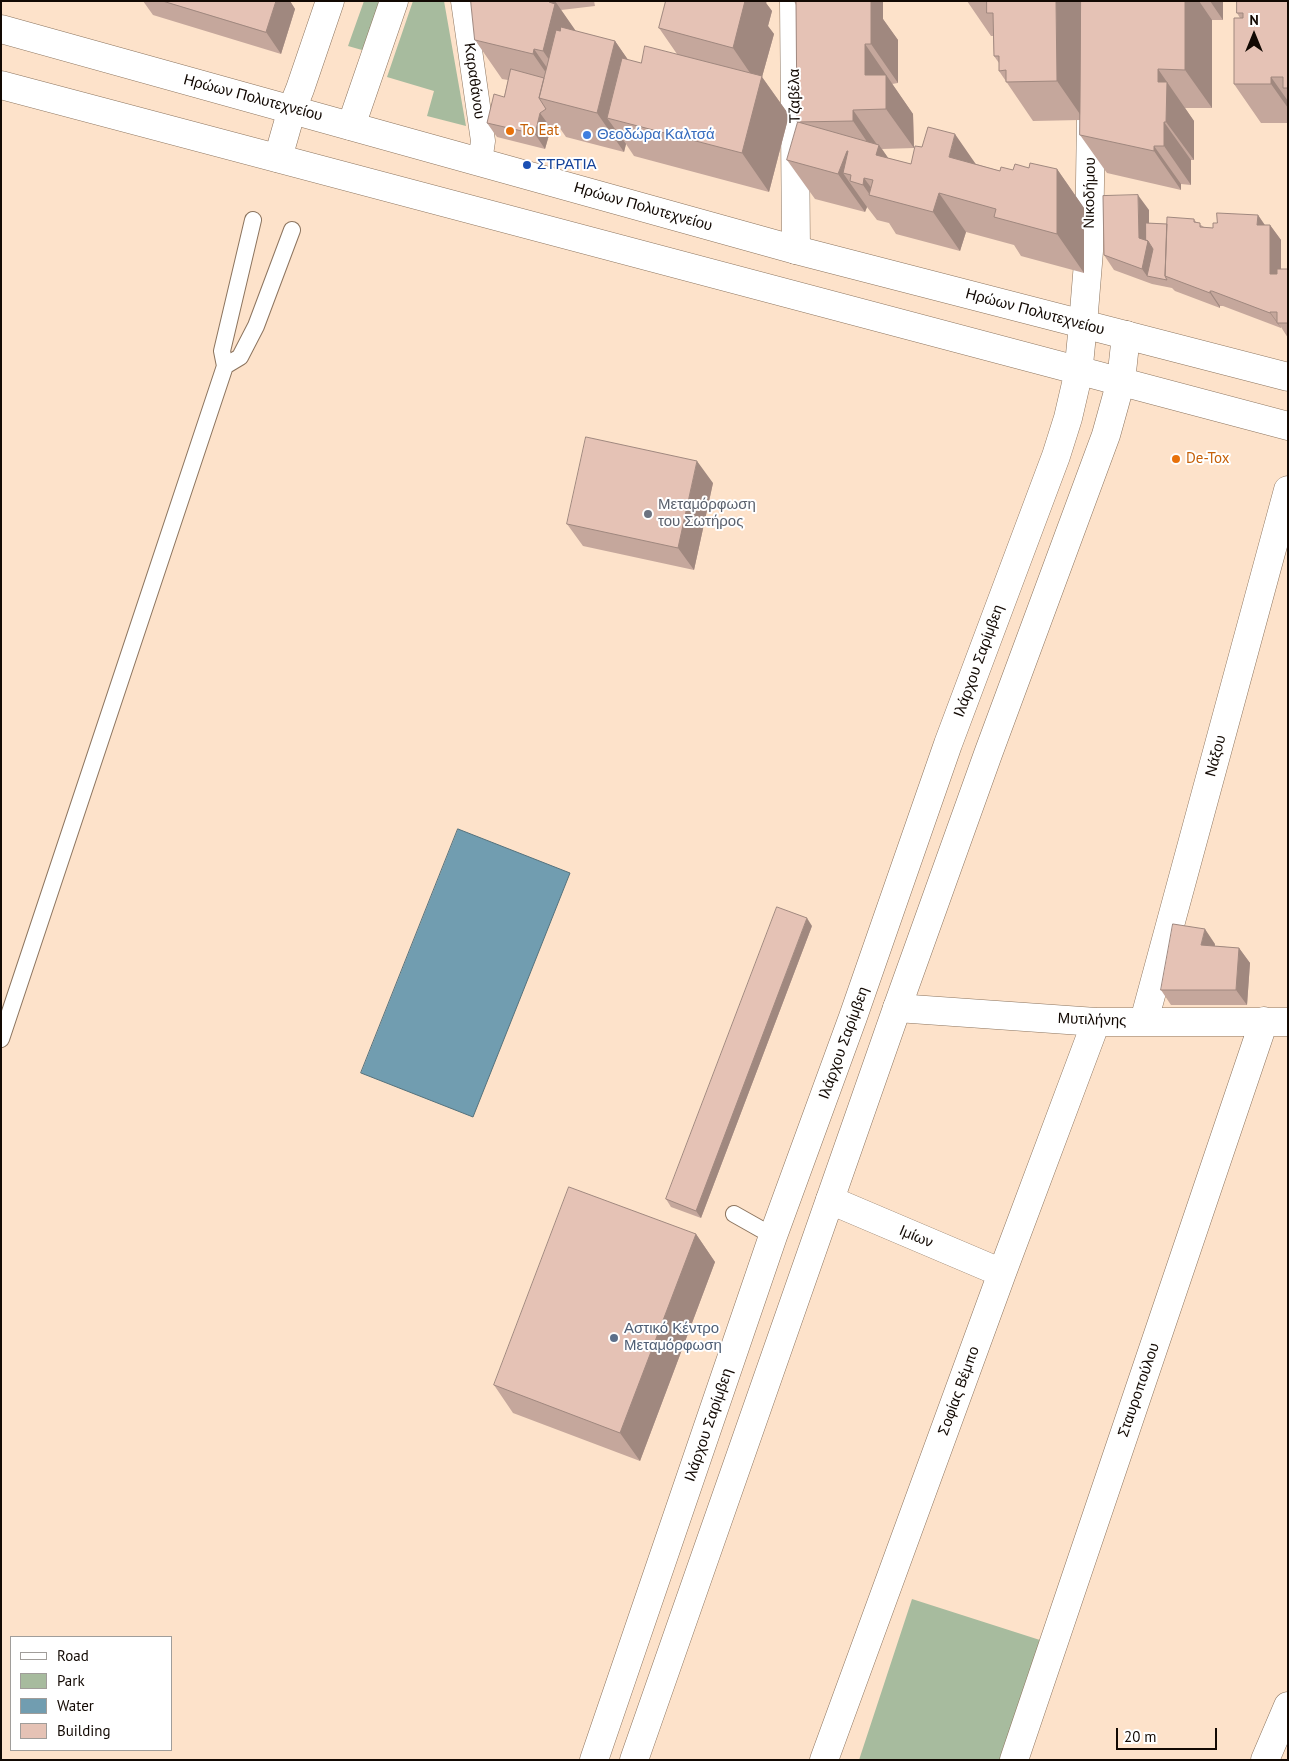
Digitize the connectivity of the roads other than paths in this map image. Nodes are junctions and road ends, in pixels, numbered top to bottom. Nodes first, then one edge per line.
1 (330, 1) edge
2 (394, 1) edge
3 (463, 1) edge
4 (794, 1) edge
5 (1, 29) edge
6 (1, 85) edge
7 (1091, 91) edge
8 (292, 109) junction
9 (352, 126) junction
10 (278, 158) junction
11 (480, 162) junction
12 (253, 220) dead end
13 (292, 230) dead end
14 (796, 250) junction
15 (1083, 324) junction
16 (1126, 335) junction
17 (225, 366) junction
18 (1078, 370) junction
19 (1288, 377) edge
20 (1121, 382) junction
21 (1288, 426) edge
22 (1288, 490) edge
23 (897, 1008) junction
24 (1144, 1021) junction
25 (1276, 1021) edge
26 (1096, 1022) junction
27 (1, 1039) edge
28 (830, 1200) junction
29 (734, 1214) dead end
30 (773, 1236) junction
31 (1002, 1273) junction
32 (1288, 1706) edge
33 (639, 1758) edge
34 (594, 1760) edge
35 (824, 1760) edge
36 (1014, 1760) edge
37 (1265, 1760) edge

1 - 8 main road
2 - 9 main road
3 - 11 street, Καραθάνου
4 - 14 main road, Τζαβέλα
5 - 8 main road, Ηρώων Πολυτεχνείου
6 - 10 main road
7 - 15 main road, Νικοδήμου
8 - 9 main road, Ηρώων Πολυτεχνείου
8 - 10 main road
9 - 11 main road, Ηρώων Πολυτεχνείου
10 - 18 main road
11 - 14 main road, Ηρώων Πολυτεχνείου
12 - 17 lane
13 - 17 lane
14 - 15 main road, Ηρώων Πολυτεχνείου
15 - 16 main road, Ηρώων Πολυτεχνείου
15 - 18 main road, Ιλάρχου Σαρίμβεη
16 - 19 main road, Ηρώων Πολυτεχνείου
16 - 20 main road
17 - 27 lane
18 - 20 main road
18 - 30 main road, Ιλάρχου Σαρίμβεη
20 - 21 main road
20 - 23 main road
22 - 24 main road, Νάξου
23 - 26 main road, Μυτιλήνης
23 - 28 main road
24 - 25 main road, Μυτιλήνης
24 - 26 main road, Μυτιλήνης
25 - 36 main road, Σταυροπούλου
26 - 31 main road, Σοφίας Βέμπο
28 - 31 main road, Ιμίων
28 - 33 main road
29 - 30 lane
30 - 34 main road, Ιλάρχου Σαρίμβεη
31 - 35 main road, Σοφίας Βέμπο
32 - 37 main road

